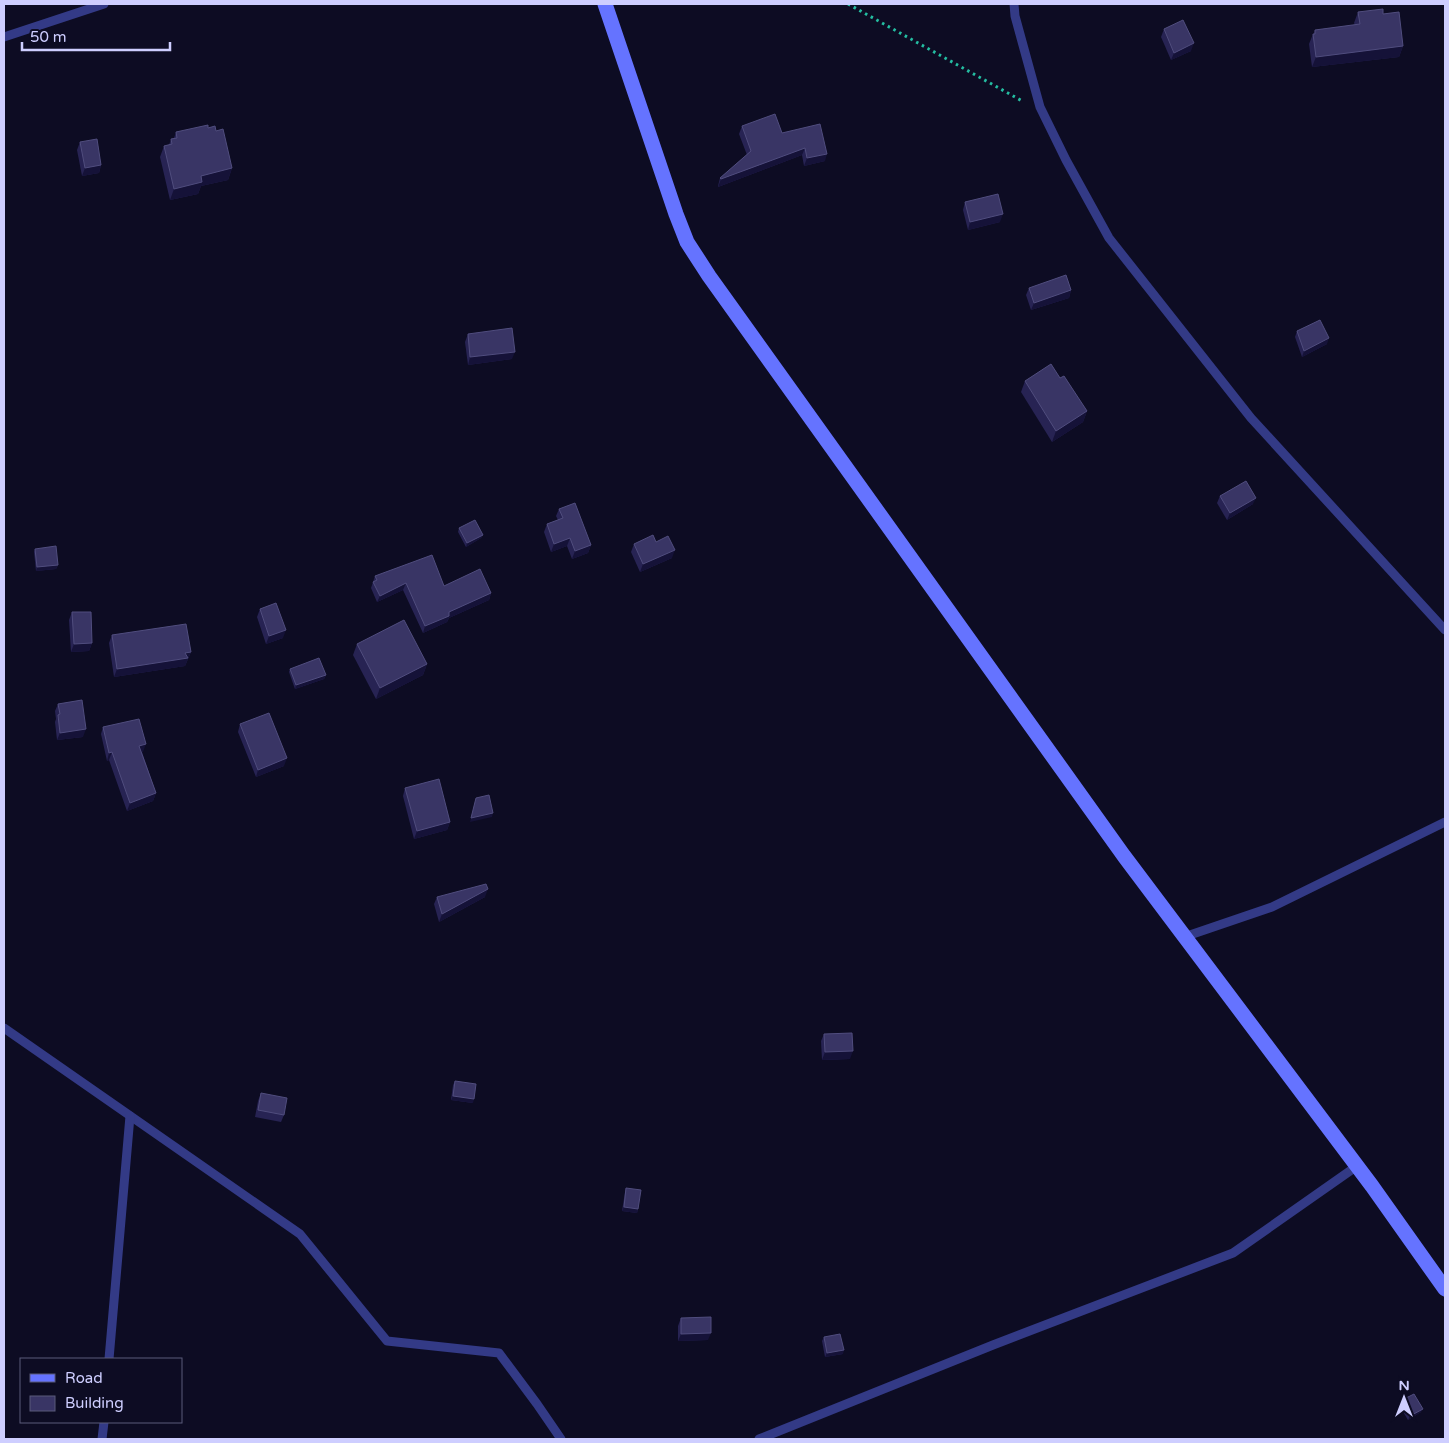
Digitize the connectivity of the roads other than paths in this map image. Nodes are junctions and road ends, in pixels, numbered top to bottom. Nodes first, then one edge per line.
1 (104, 4) edge
2 (605, 4) edge
3 (1014, 4) edge
4 (4, 37) edge
5 (1445, 630) edge
6 (1445, 822) edge
7 (1184, 937) junction
8 (4, 1028) edge
9 (130, 1116) junction
10 (1357, 1166) junction
11 (1445, 1288) edge
12 (109, 1358) edge
13 (104, 1423) edge
14 (102, 1439) edge
15 (561, 1439) edge
16 (759, 1439) edge

1 - 4 lane
2 - 7 main road
3 - 5 lane
6 - 7 lane
7 - 10 main road
8 - 9 lane
9 - 12 lane
9 - 15 lane
10 - 11 main road
10 - 16 lane
13 - 14 lane

